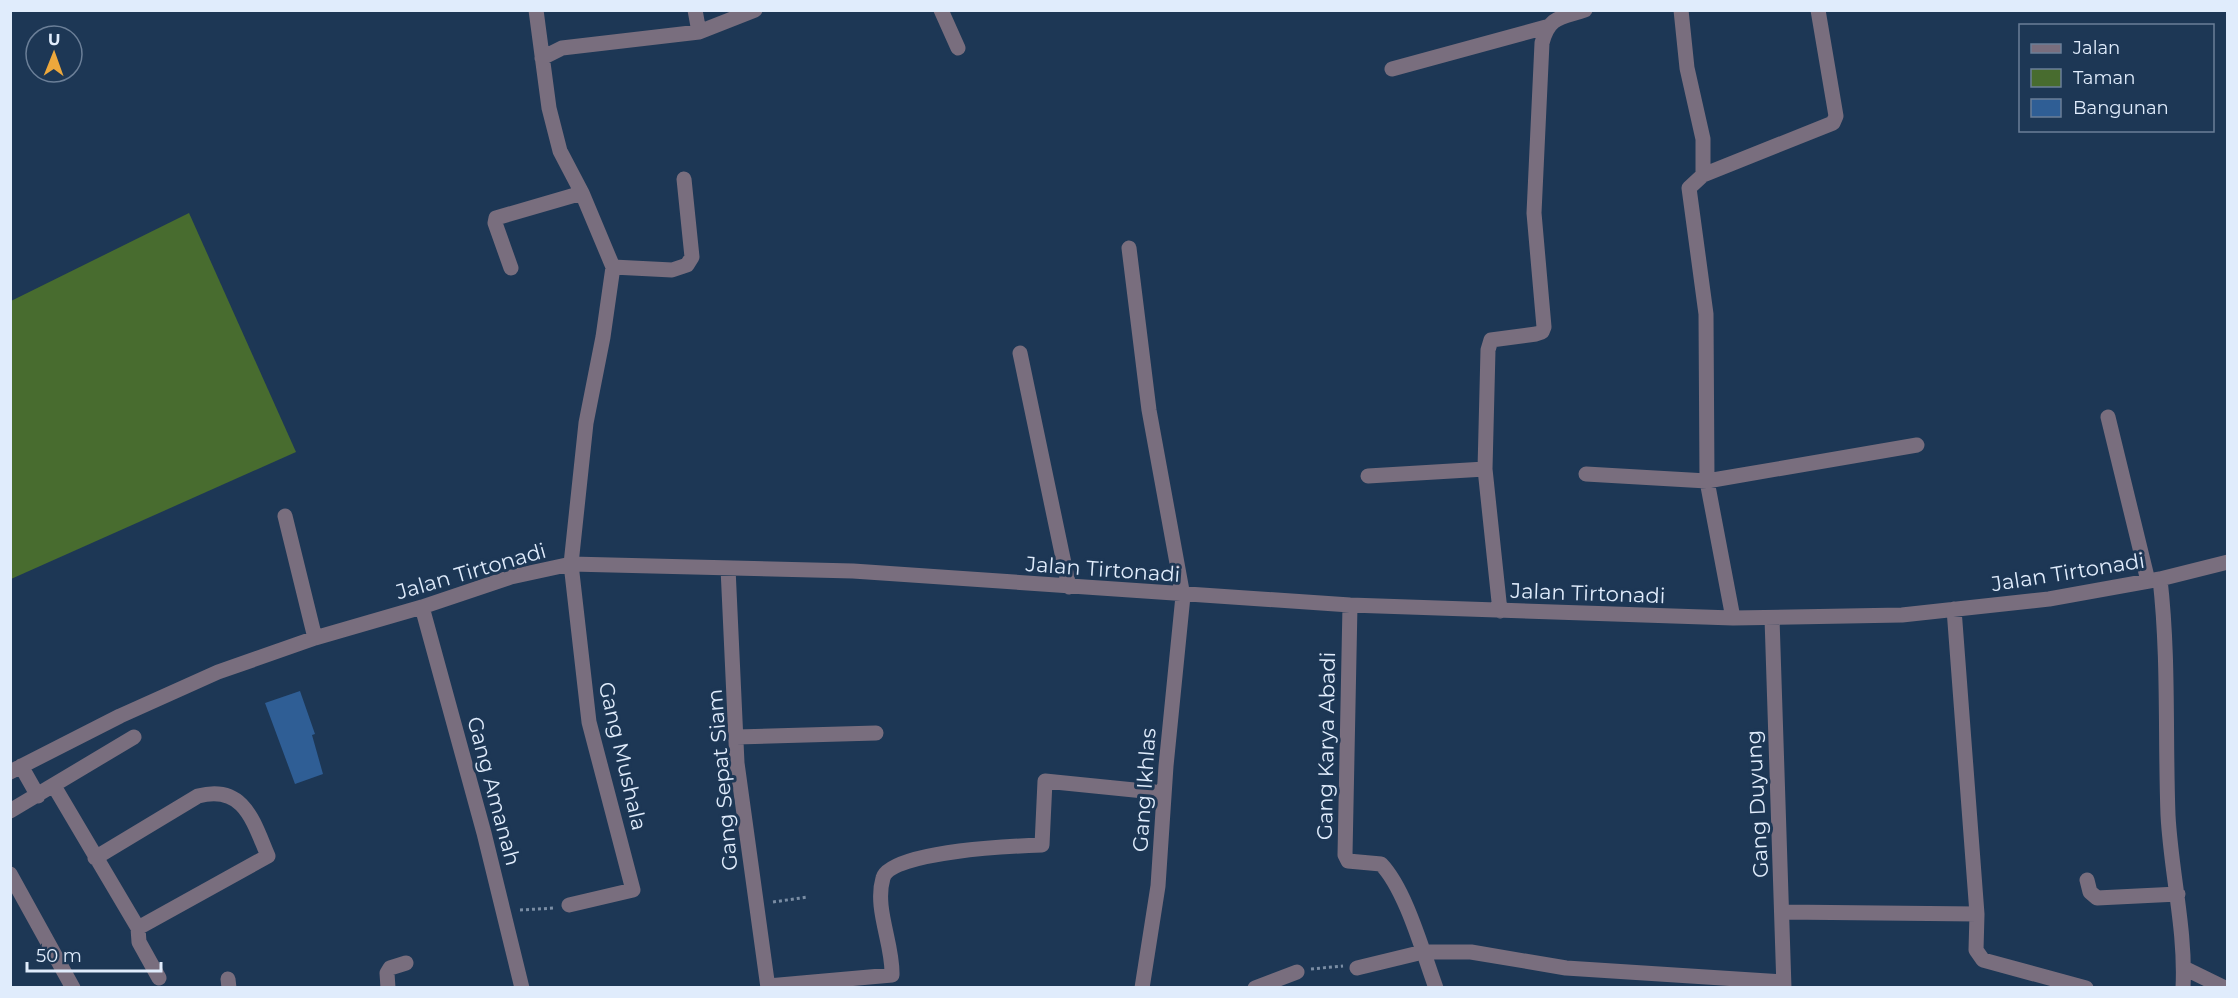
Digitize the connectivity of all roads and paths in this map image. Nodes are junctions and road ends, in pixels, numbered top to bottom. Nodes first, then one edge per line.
1 (536, 10) edge
2 (695, 10) edge
3 (755, 10) edge
4 (941, 10) edge
5 (1585, 10) edge
6 (1681, 10) edge
7 (1818, 10) edge
8 (1546, 27) junction
9 (699, 32) junction
10 (958, 48) dead end
11 (542, 58) junction
12 (1392, 69) dead end
13 (1702, 175) junction
14 (684, 179) dead end
15 (582, 192) junction
16 (1129, 248) dead end
17 (613, 267) junction
18 (511, 268) dead end
19 (1020, 353) dead end
20 (2108, 417) dead end
21 (1917, 444) dead end
22 (1485, 469) junction
23 (1586, 474) dead end
24 (1368, 477) dead end
25 (1707, 481) junction
26 (285, 516) dead end
27 (2228, 562) edge
28 (571, 564) junction
29 (728, 568) junction
30 (2154, 580) junction
31 (1069, 587) junction
32 (1183, 596) junction
33 (1350, 605) junction
34 (422, 607) junction
35 (1954, 609) junction
36 (1500, 611) junction
37 (1733, 618) junction
38 (1772, 618) junction
39 (315, 638) junction
40 (876, 733) dead end
41 (134, 737) dead end
42 (736, 737) junction
43 (16, 769) edge
44 (54, 786) junction
45 (1164, 793) junction
46 (38, 796) junction
47 (10, 811) edge
48 (95, 858) junction
49 (10, 874) edge
50 (2087, 880) dead end
51 (2178, 894) junction
52 (808, 897) dead end
53 (16, 899) edge
54 (569, 905) joint
55 (757, 905) junction
56 (503, 910) junction
57 (1784, 912) junction
58 (1977, 914) junction
59 (138, 928) junction
60 (1423, 952) junction
61 (406, 963) dead end
62 (1357, 968) joint
63 (2184, 968) junction
64 (1297, 972) joint
65 (159, 978) dead end
66 (1783, 985) edge
67 (73, 987) edge
68 (388, 987) edge
69 (522, 987) edge
70 (768, 987) edge
71 (1142, 987) edge
72 (1256, 987) edge
73 (1436, 987) edge
74 (2086, 987) edge
75 (2183, 987) edge
76 (2225, 987) edge

1 - 11 street
2 - 9 street
3 - 9 street
4 - 10 street
5 - 8 street
6 - 13 street
7 - 13 street
8 - 12 street
8 - 22 street
9 - 11 street
11 - 15 street
13 - 25 street
14 - 17 street
15 - 17 street
15 - 18 street
16 - 32 street, Gang Ikhlas
17 - 28 street
19 - 31 street
20 - 30 street
21 - 25 street
22 - 24 street
22 - 36 street
23 - 25 street
25 - 37 street
26 - 39 street
27 - 30 street, Jalan Tirtonadi
28 - 29 street, Jalan Tirtonadi
28 - 34 street, Jalan Tirtonadi
28 - 54 street, Gang Mushala
29 - 31 street, Jalan Tirtonadi
29 - 42 street, Gang Sepat Siam
30 - 35 street, Jalan Tirtonadi
30 - 51 street
31 - 32 street, Jalan Tirtonadi
32 - 33 street, Jalan Tirtonadi
32 - 45 street, Gang Ikhlas
33 - 36 street, Jalan Tirtonadi
33 - 60 street, Gang Karya Abadi
34 - 39 street, Jalan Tirtonadi
34 - 56 street, Gang Amanah
35 - 38 street, Jalan Tirtonadi
35 - 58 street
36 - 37 street, Jalan Tirtonadi
37 - 38 street, Jalan Tirtonadi
38 - 57 street, Gang Duyung
39 - 43 street, Jalan Tirtonadi
40 - 42 street
41 - 44 street
42 - 55 street, Gang Sepat Siam
43 - 46 street
44 - 46 street
44 - 48 street
45 - 70 street
45 - 71 street, Gang Ikhlas
46 - 47 street
48 - 59 street
48 - 59 street
49 - 53 street
50 - 51 street
51 - 63 street
52 - 55 path
53 - 67 street
54 - 56 path
55 - 70 street, Gang Sepat Siam
56 - 69 street, Gang Amanah
57 - 58 street
57 - 66 street, Gang Duyung
58 - 74 street
59 - 65 street
60 - 62 street
60 - 66 street
60 - 73 street, Gang Karya Abadi
61 - 68 street
62 - 64 path
63 - 75 street
63 - 76 street
64 - 72 street

